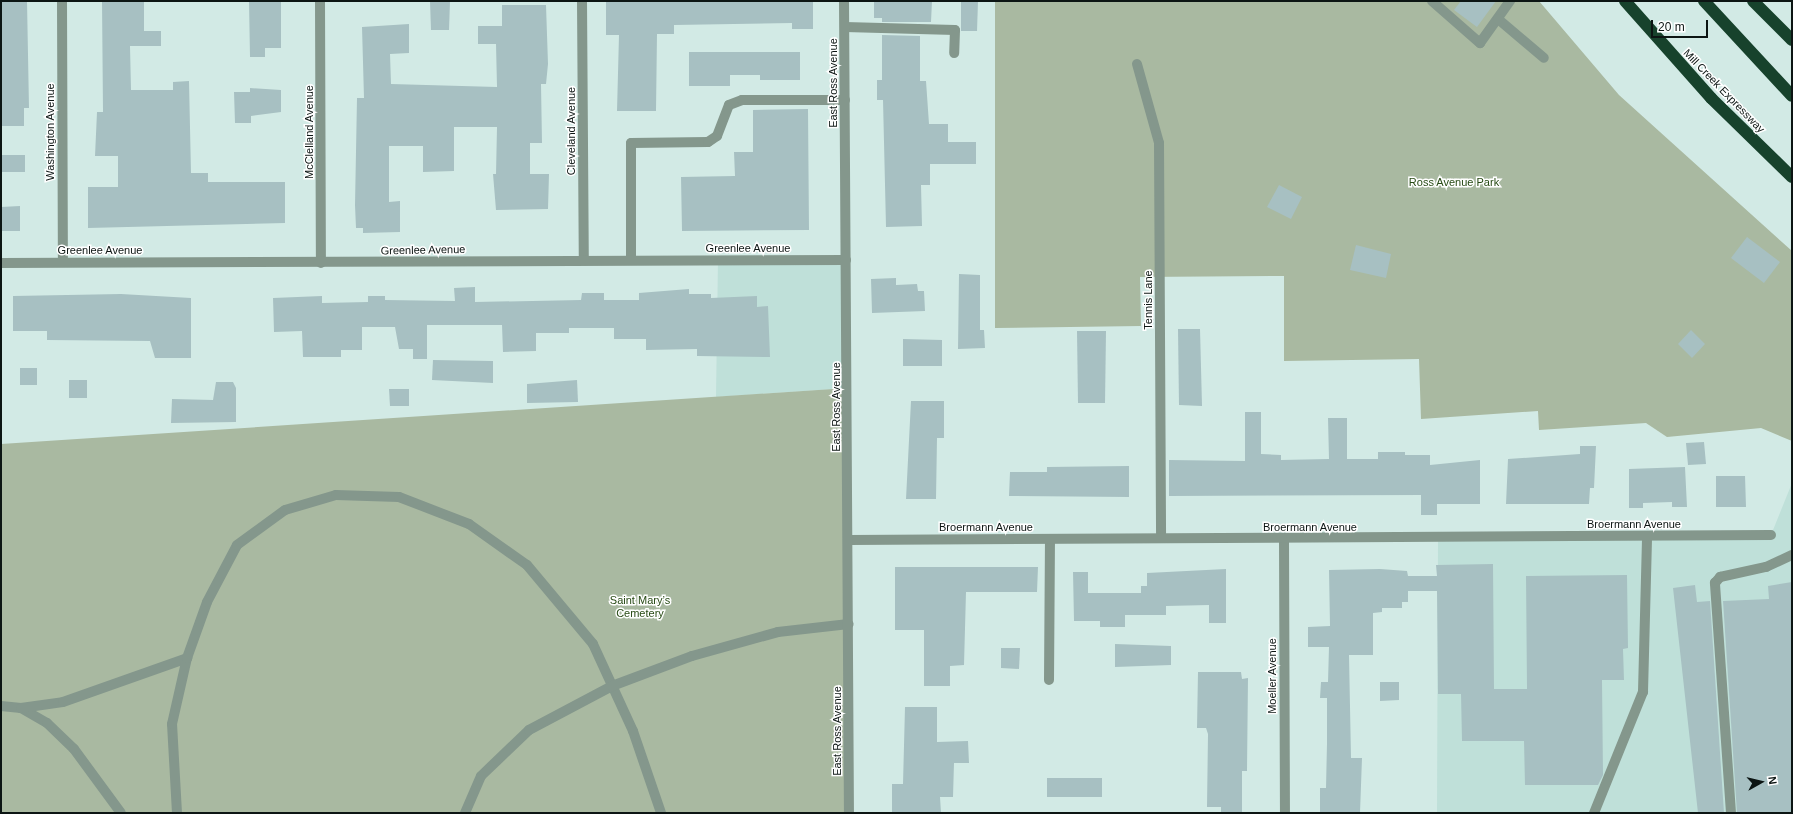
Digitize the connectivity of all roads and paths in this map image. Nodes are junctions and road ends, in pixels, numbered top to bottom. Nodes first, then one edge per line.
1 (62, 1) edge
2 (320, 1) edge
3 (582, 1) edge
4 (844, 1) edge
5 (1432, 1) edge
6 (1510, 1) edge
7 (1625, 1) edge
8 (1704, 1) edge
9 (1753, 1) edge
10 (1498, 19) junction
11 (845, 27) junction
12 (1792, 40) edge
13 (954, 53) dead end
14 (1544, 58) dead end
15 (1137, 64) dead end
16 (1792, 96) edge
17 (845, 100) junction
18 (1792, 177) edge
19 (584, 260) junction
20 (631, 260) junction
21 (846, 260) junction
22 (63, 262) junction
23 (1, 263) edge
24 (321, 263) junction
25 (1771, 535) dead end
26 (1647, 536) junction
27 (1161, 538) junction
28 (1284, 538) junction
29 (1050, 539) junction
30 (849, 540) junction
31 (1792, 555) edge
32 (849, 624) junction
33 (187, 658) junction
34 (1049, 680) dead end
35 (612, 686) junction
36 (1, 706) edge
37 (21, 708) junction
38 (120, 813) edge
39 (177, 813) edge
40 (465, 813) edge
41 (661, 813) edge
42 (849, 813) edge
43 (1285, 813) edge
44 (1594, 813) edge
45 (1731, 813) edge

1 - 22 street, Washington Avenue
2 - 24 street, McClelland Avenue
3 - 19 street, Cleveland Avenue
4 - 11 street, East Ross Avenue
5 - 10 street
6 - 10 street
7 - 18 highway, Mill Creek Expressway
8 - 16 highway
9 - 12 highway
10 - 14 street
11 - 13 street
11 - 17 street, East Ross Avenue
15 - 27 street, Tennis Lane
17 - 20 street
17 - 21 street, East Ross Avenue
19 - 20 street, Greenlee Avenue
19 - 24 street, Greenlee Avenue
20 - 21 street, Greenlee Avenue
21 - 30 street, East Ross Avenue
22 - 23 street, Greenlee Avenue
22 - 24 street, Greenlee Avenue
25 - 26 street, Broermann Avenue
26 - 28 street, Broermann Avenue
26 - 44 street
27 - 28 street, Broermann Avenue
27 - 29 street, Broermann Avenue
28 - 43 street, Moeller Avenue
29 - 30 street, Broermann Avenue
29 - 34 street
30 - 32 street, East Ross Avenue
31 - 45 street
32 - 35 street
32 - 42 street, East Ross Avenue
33 - 35 street
33 - 37 street
33 - 39 street
35 - 40 street
35 - 41 street
36 - 37 street
37 - 38 street

